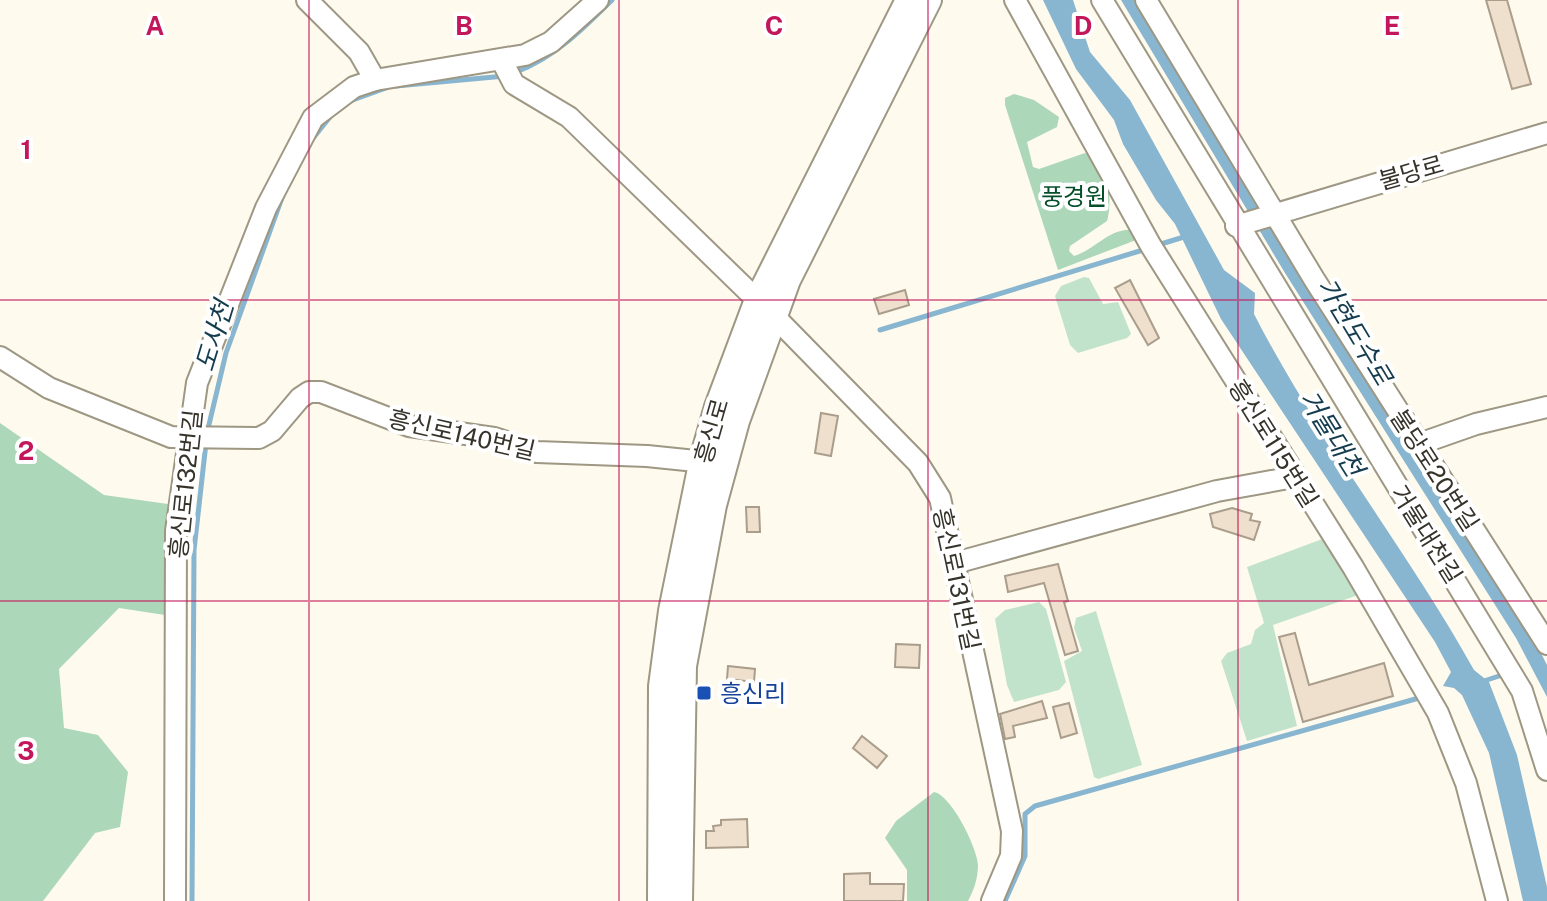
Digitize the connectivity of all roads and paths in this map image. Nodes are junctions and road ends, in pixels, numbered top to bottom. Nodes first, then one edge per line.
1 (307, 0) edge
2 (598, 0) edge
3 (908, 0) edge
4 (929, 0) edge
5 (1015, 0) edge
6 (1102, 0) edge
7 (1146, 0) edge
8 (507, 71) junction
9 (375, 80) junction
10 (1547, 133) edge
11 (1275, 213) junction
12 (1236, 226) junction
13 (765, 307) junction
14 (0, 357) edge
15 (1547, 407) edge
16 (201, 439) junction
17 (1419, 444) junction
18 (714, 462) junction
19 (1294, 477) junction
20 (955, 563) junction
21 (1547, 644) edge
22 (1547, 770) edge
23 (175, 901) edge
24 (660, 901) edge
25 (680, 901) edge
26 (992, 901) edge
27 (1497, 901) edge

1 - 9 street
2 - 8 street, 흥신로132번길
3 - 13 main road, 흥신로
4 - 13 main road, 흥신로
5 - 19 street, 흥신로115번길
6 - 12 street
7 - 11 street, 불당로20번길
8 - 9 street, 흥신로132번길
8 - 13 street
9 - 16 street, 흥신로132번길
10 - 11 street, 불당로
11 - 12 street, 불당로
11 - 17 street, 불당로20번길
12 - 22 street, 거물대천길
13 - 18 main road, 흥신로
13 - 20 street, 흥신로131번길
14 - 16 street, 흥신로140번길
15 - 17 street
16 - 18 street, 흥신로140번길
16 - 23 street, 흥신로132번길
17 - 21 street, 불당로20번길
18 - 24 main road, 흥신로
18 - 25 main road, 흥신로
19 - 20 street
19 - 27 street, 흥신로115번길
20 - 26 street, 흥신로131번길

